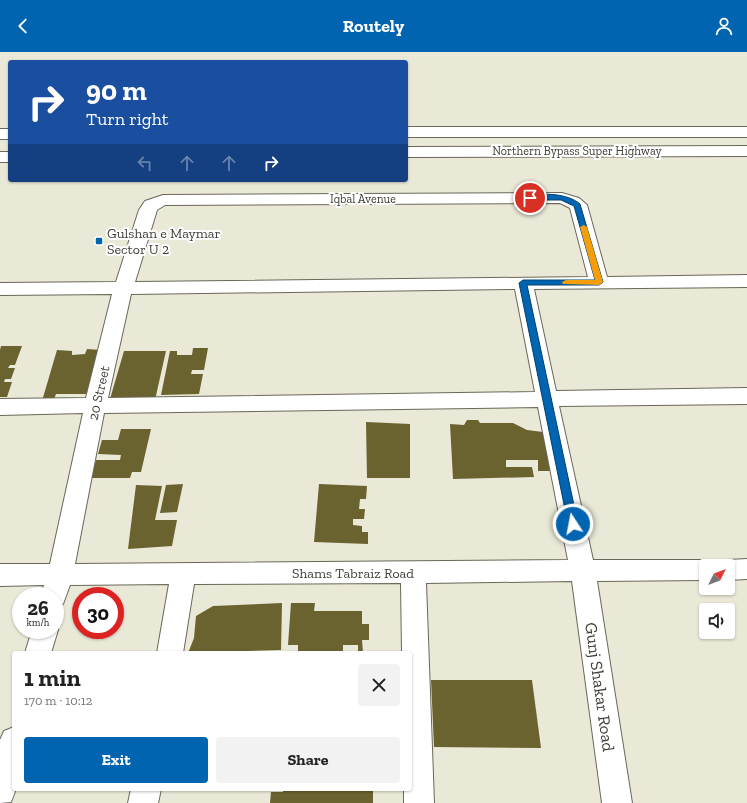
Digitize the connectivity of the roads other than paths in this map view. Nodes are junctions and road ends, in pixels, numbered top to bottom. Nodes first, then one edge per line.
1 (408, 132) edge
2 (747, 132) edge
3 (747, 151) edge
4 (408, 152) edge
5 (163, 200) joint
6 (747, 281) edge
7 (599, 282) junction
8 (523, 283) junction
9 (0, 289) edge
10 (123, 289) junction
11 (747, 396) edge
12 (548, 399) junction
13 (95, 406) junction
14 (0, 407) edge
15 (747, 569) edge
16 (699, 570) edge
17 (735, 570) edge
18 (413, 572) junction
19 (583, 572) junction
20 (183, 574) junction
21 (0, 575) edge
22 (57, 585) edge
23 (42, 639) edge
24 (39, 651) edge
25 (170, 651) edge
26 (12, 748) edge
27 (0, 791) edge
28 (146, 791) edge
29 (143, 803) edge
30 (419, 803) edge
31 (617, 803) edge

1 - 2 street, Northern Bypass Super Highway
3 - 4 street, Northern Bypass Super Highway
5 - 7 street, Iqbal Avenue
5 - 10 street, 20 Street
6 - 7 street
7 - 8 street
8 - 10 street
8 - 12 street, Gunj Shakar Road
9 - 10 street
10 - 13 street, 20 Street
11 - 12 street
12 - 13 street
12 - 19 street, Gunj Shakar Road
13 - 14 street
13 - 22 street, 20 Street
15 - 17 street
16 - 19 street, Shams Tabraiz Road
18 - 19 street, Shams Tabraiz Road
18 - 20 street, Shams Tabraiz Road
18 - 30 street
19 - 31 street, Gunj Shakar Road
20 - 22 street, Shams Tabraiz Road
20 - 25 street
21 - 22 street, Shams Tabraiz Road
23 - 24 street
26 - 27 street
28 - 29 street

